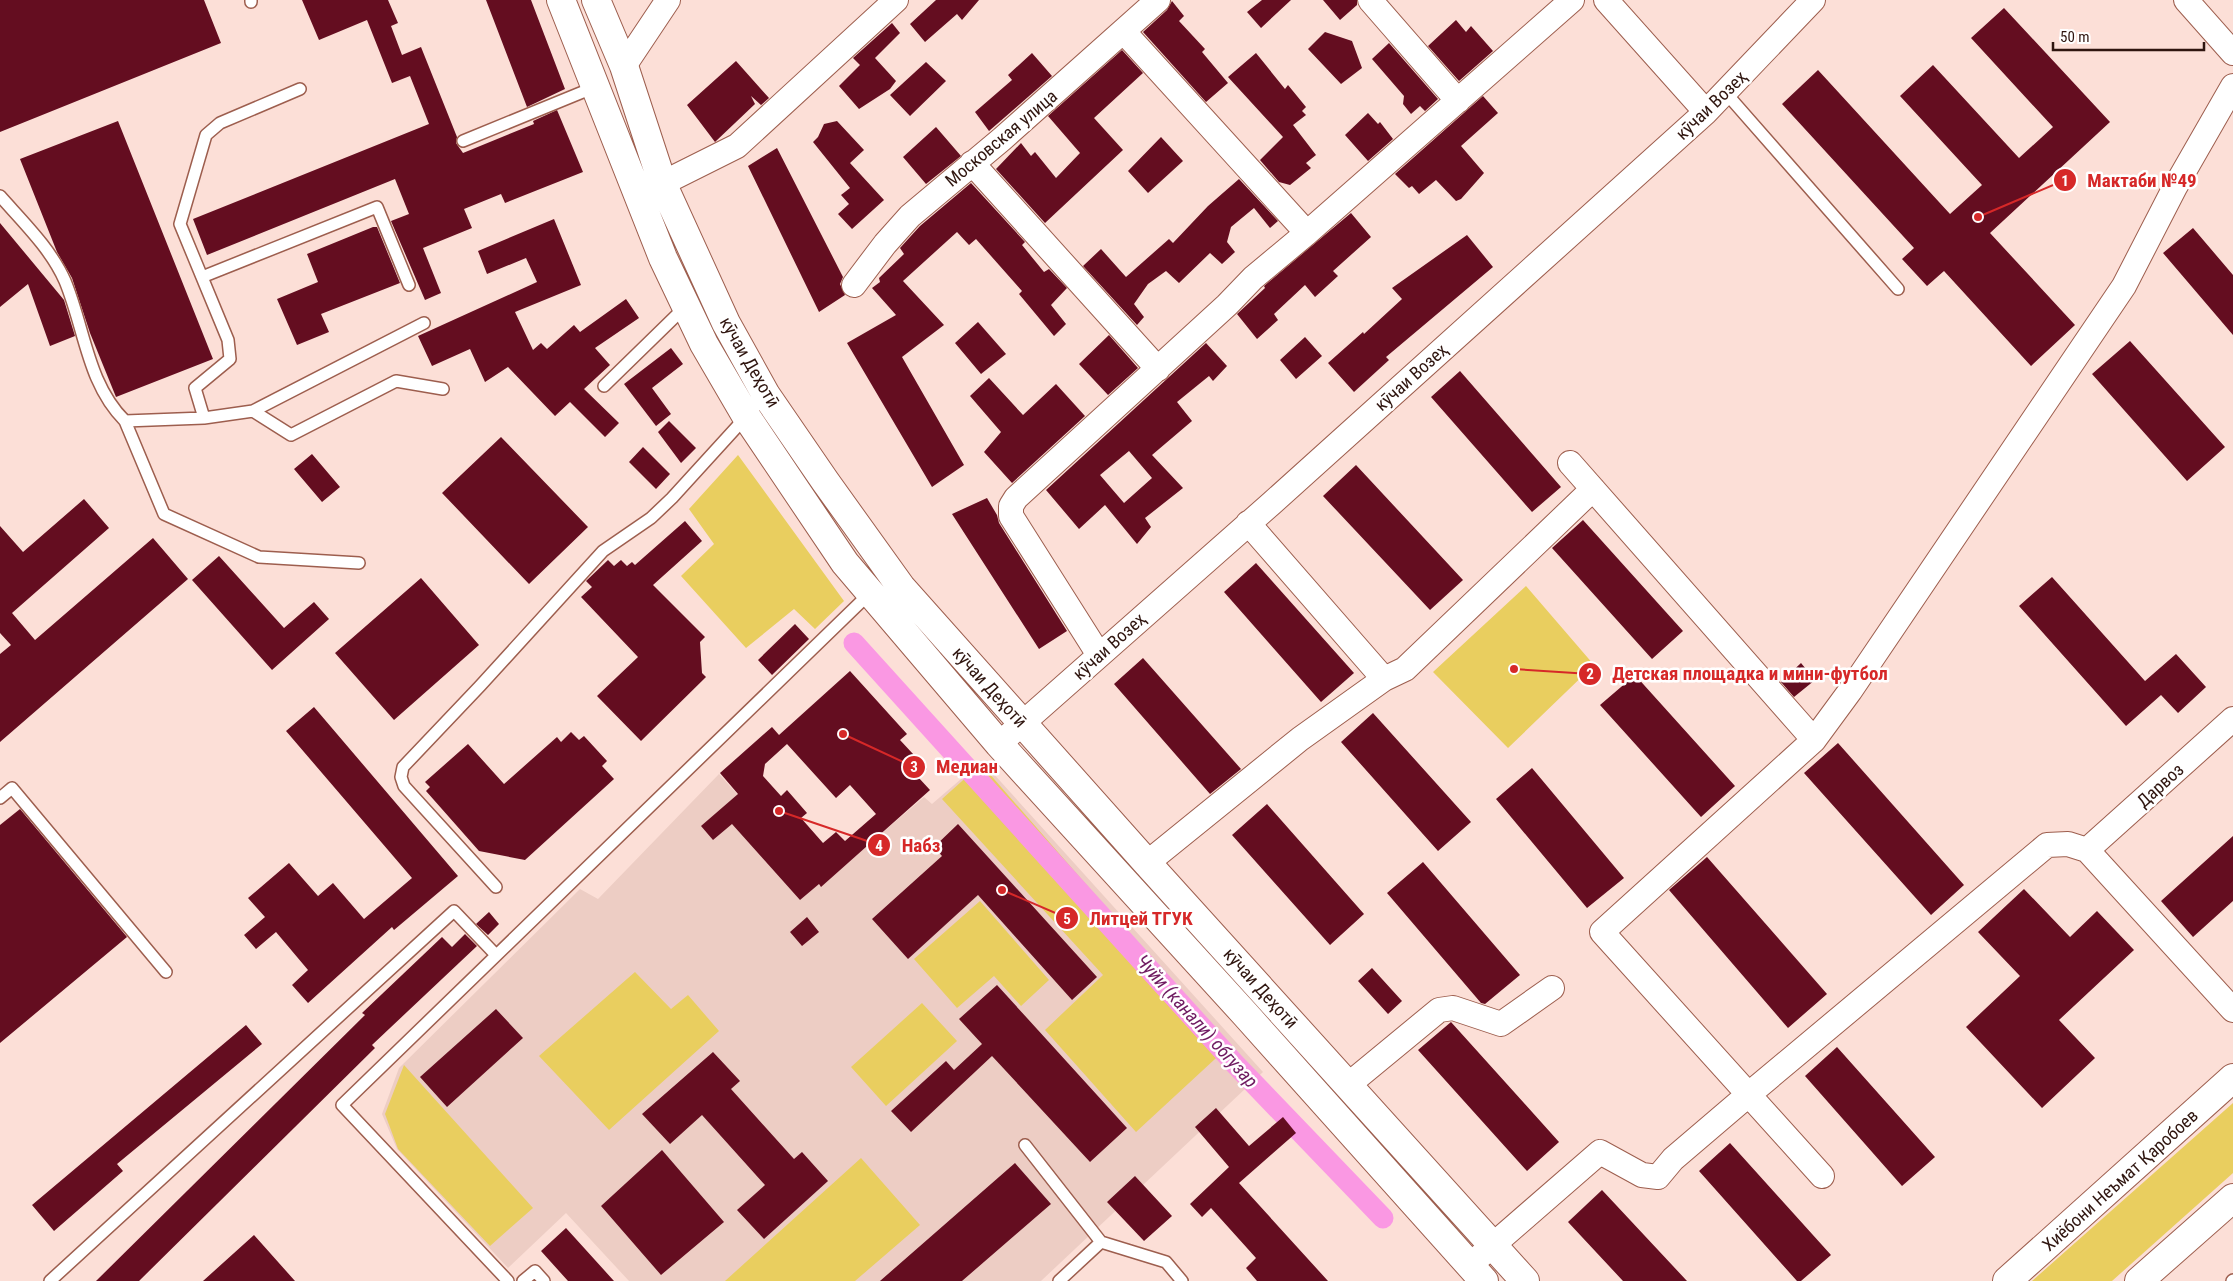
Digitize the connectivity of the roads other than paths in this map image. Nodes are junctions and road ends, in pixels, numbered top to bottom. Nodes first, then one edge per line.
1 (562, 0) edge
2 (596, 0) edge
3 (668, 0) edge
4 (896, 0) edge
5 (1158, 0) edge
6 (1370, 0) edge
7 (1572, 0) edge
8 (1606, 0) edge
9 (1813, 0) edge
10 (2186, 0) edge
11 (1124, 32) junction
12 (2233, 53) edge
13 (624, 66) junction
14 (2233, 86) edge
15 (596, 87) junction
16 (300, 89) dead end
17 (1725, 92) junction
18 (1458, 101) junction
19 (1706, 112) junction
20 (463, 140) dead end
21 (972, 163) junction
22 (651, 190) junction
23 (0, 196) edge
24 (1307, 233) junction
25 (202, 276) junction
26 (409, 285) dead end
27 (854, 285) dead end
28 (1898, 289) dead end
29 (686, 306) junction
30 (424, 322) dead end
31 (1158, 369) junction
32 (604, 386) dead end
33 (443, 389) dead end
34 (766, 395) junction
35 (253, 411) junction
36 (746, 416) junction
37 (204, 418) junction
38 (126, 421) junction
39 (1570, 462) dead end
40 (1593, 489) junction
41 (1248, 523) junction
42 (359, 563) dead end
43 (870, 593) junction
44 (1099, 655) junction
45 (1384, 679) junction
46 (2233, 719) edge
47 (1023, 724) junction
48 (1814, 740) junction
49 (999, 744) junction
50 (0, 798) edge
51 (2087, 850) junction
52 (1147, 863) junction
53 (496, 887) dead end
54 (496, 955) junction
55 (166, 972) dead end
56 (1552, 988) dead end
57 (2233, 1010) edge
58 (2233, 1078) edge
59 (1348, 1085) junction
60 (1748, 1095) junction
61 (1025, 1145) dead end
62 (1822, 1176) dead end
63 (2233, 1198) edge
64 (1101, 1242) junction
65 (1493, 1246) junction
66 (1477, 1273) edge
67 (50, 1281) edge
68 (508, 1281) edge
69 (523, 1281) edge
70 (544, 1281) edge
71 (1059, 1281) edge
72 (1182, 1281) edge
73 (1525, 1281) edge
74 (2007, 1281) edge
75 (2139, 1281) edge

1 - 15 main road, кӯчаи Деҳотӣ
2 - 13 main road, кӯчаи Деҳотӣ
3 - 13 street
4 - 22 street
5 - 11 street, Московская улица
6 - 18 street
7 - 18 street
8 - 19 street
9 - 17 street, кӯчаи Возеҳ
10 - 12 street
11 - 21 street, Московская улица
11 - 24 street
13 - 22 main road, кӯчаи Деҳотӣ
14 - 48 street
15 - 20 lane
15 - 22 main road, кӯчаи Деҳотӣ
16 - 25 lane
17 - 19 street, кӯчаи Возеҳ
17 - 28 lane
18 - 24 street
19 - 41 street, кӯчаи Возеҳ
21 - 27 street, Московская улица
21 - 31 street
22 - 29 main road, кӯчаи Деҳотӣ
22 - 34 main road, кӯчаи Деҳотӣ
23 - 38 lane
24 - 31 street
25 - 26 lane
25 - 37 lane
29 - 32 lane
29 - 36 main road, кӯчаи Деҳотӣ
30 - 35 lane
31 - 44 street
33 - 35 lane
34 - 36 lane
34 - 47 main road, кӯчаи Деҳотӣ
35 - 37 lane
36 - 43 main road, кӯчаи Деҳотӣ
36 - 53 lane
37 - 38 lane
38 - 42 lane
39 - 40 street
40 - 45 street
40 - 48 street
41 - 44 street, кӯчаи Возеҳ
41 - 45 street
43 - 49 main road, кӯчаи Деҳотӣ
43 - 54 lane
44 - 47 street, кӯчаи Возеҳ
45 - 52 street
46 - 51 street, Дарвоз
47 - 49 street, кӯчаи Возеҳ
47 - 52 main road, кӯчаи Деҳотӣ
48 - 60 street
49 - 66 main road, кӯчаи Деҳотӣ
50 - 55 lane
51 - 57 street
51 - 60 street
52 - 59 main road, кӯчаи Деҳотӣ
54 - 67 lane
54 - 68 lane
56 - 59 street
58 - 74 main road, Хиёбони Неъмат Қаробоев
59 - 65 main road, кӯчаи Деҳотӣ
60 - 62 street
60 - 65 street
61 - 64 lane
63 - 75 main road
64 - 71 lane
64 - 72 lane
65 - 66 street
65 - 73 main road, кӯчаи Деҳотӣ
69 - 70 lane

